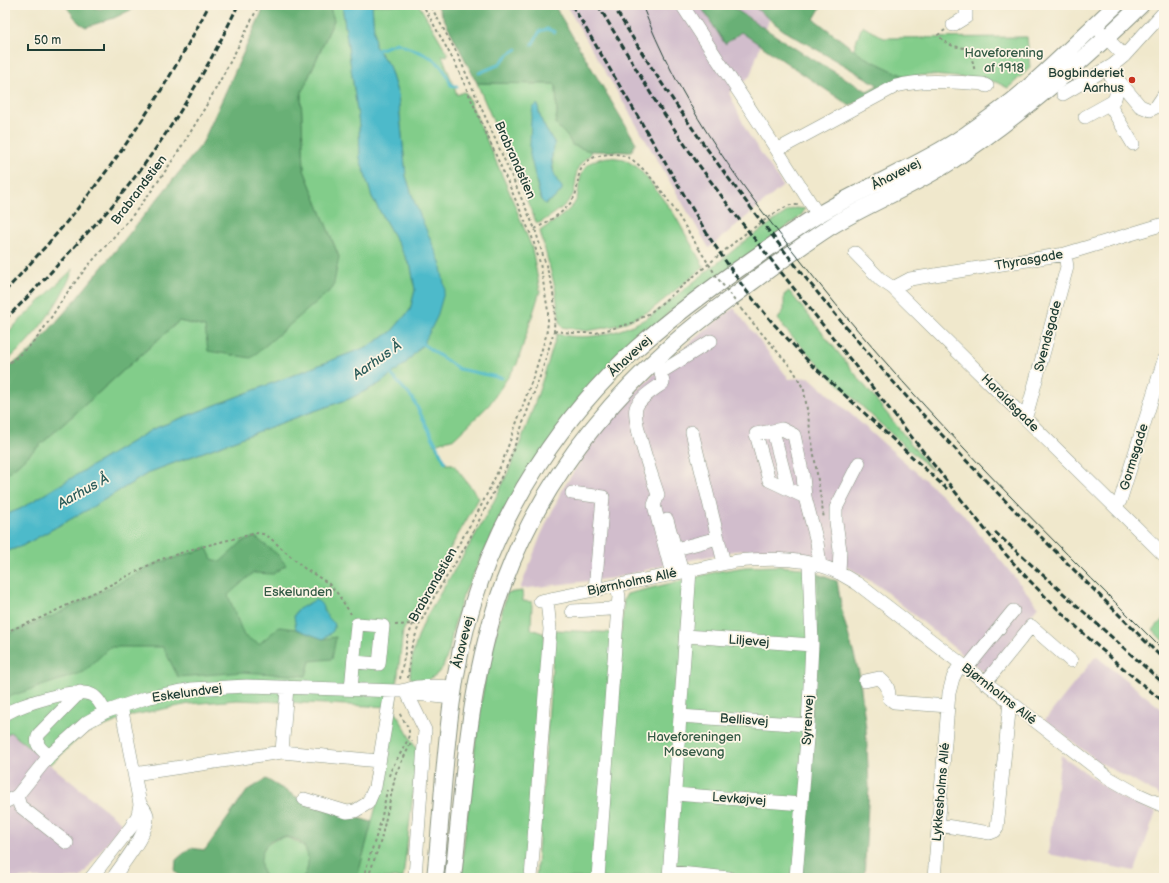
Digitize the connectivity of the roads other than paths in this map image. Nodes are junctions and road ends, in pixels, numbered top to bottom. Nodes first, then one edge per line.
1 (682, 5) edge
2 (966, 5) edge
3 (1116, 5) edge
4 (1141, 5) edge
5 (1164, 12) edge
6 (953, 25) dead end
7 (1095, 25) junction
8 (1107, 38) junction
9 (1124, 56) junction
10 (1108, 68) junction
11 (985, 85) road end
12 (1063, 94) dead end
13 (1164, 95) edge
14 (1109, 104) junction
15 (1086, 118) dead end
16 (1133, 144) dead end
17 (777, 150) junction
18 (815, 210) junction
19 (1164, 224) edge
20 (855, 253) dead end
21 (1065, 254) junction
22 (893, 288) junction
23 (711, 341) dead end
24 (1164, 360) edge
25 (1024, 417) junction
26 (692, 432) dead end
27 (859, 463) dead end
28 (572, 493) dead end
29 (658, 495) junction
30 (805, 497) junction
31 (1116, 506) junction
32 (718, 538) junction
33 (676, 549) junction
34 (1164, 555) edge
35 (724, 563) junction
36 (814, 564) junction
37 (682, 572) junction
38 (839, 573) junction
39 (617, 586) junction
40 (595, 590) junction
41 (618, 606) junction
42 (572, 611) dead end
43 (1014, 611) dead end
44 (686, 636) junction
45 (812, 645) junction
46 (1071, 661) dead end
47 (354, 662) junction
48 (963, 666) junction
49 (865, 681) dead end
50 (985, 683) junction
51 (287, 687) junction
52 (351, 689) junction
53 (398, 691) junction
54 (80, 692) junction
55 (460, 693) junction
56 (1010, 702) junction
57 (121, 706) junction
58 (948, 706) junction
59 (106, 712) junction
60 (5, 714) edge
61 (680, 716) junction
62 (808, 725) junction
63 (282, 752) junction
64 (49, 756) junction
65 (379, 761) junction
66 (134, 774) junction
67 (675, 794) junction
68 (17, 796) junction
69 (304, 799) dead end
70 (5, 802) edge
71 (140, 804) junction
72 (802, 804) junction
73 (1164, 806) edge
74 (939, 825) junction
75 (67, 843) dead end
76 (669, 875) edge
77 (91, 878) edge
78 (113, 878) edge
79 (416, 878) edge
80 (436, 878) edge
81 (451, 878) edge
82 (531, 878) edge
83 (598, 878) edge
84 (729, 878) edge
85 (796, 878) edge
86 (934, 878) edge

1 - 17 street
2 - 6 street
3 - 7 main road, Åhavevej
4 - 8 main road, Åhavevej
5 - 9 street
7 - 8 street
7 - 18 main road, Åhavevej
8 - 9 street
8 - 55 main road, Åhavevej
9 - 10 street
10 - 12 street
10 - 13 street
10 - 14 street
11 - 17 street
14 - 15 street
14 - 16 street
17 - 18 street
18 - 55 main road, Åhavevej
19 - 21 street, Thyrasgade
20 - 22 street, Haraldsgade
21 - 22 street, Thyrasgade
21 - 25 street, Svendsgade
22 - 25 street, Haraldsgade
23 - 29 street
24 - 31 street, Gormsgade
25 - 31 street, Haraldsgade
26 - 32 street
27 - 38 street
28 - 40 street
29 - 33 street
29 - 37 street
30 - 30 street, Syrenvej
30 - 36 street, Syrenvej
31 - 34 street, Haraldsgade
32 - 33 street, Bjørnholms Allé
32 - 35 street
33 - 37 street
35 - 36 street, Bjørnholms Allé
35 - 37 street, Bjørnholms Allé
36 - 38 street, Bjørnholms Allé
36 - 45 street, Syrenvej
37 - 39 street, Bjørnholms Allé
37 - 44 street
38 - 48 street, Bjørnholms Allé
39 - 40 street, Bjørnholms Allé
39 - 41 street
40 - 82 street, Bjørnholms Allé
41 - 42 street
41 - 83 street
43 - 48 street, Lykkesholms Allé
44 - 45 street, Liljevej
44 - 61 street
45 - 62 street, Syrenvej
46 - 50 street
47 - 47 street
47 - 52 street
48 - 50 street, Bjørnholms Allé
48 - 58 street, Lykkesholms Allé
49 - 58 street
50 - 56 street, Bjørnholms Allé
51 - 52 street, Eskelundvej
51 - 57 street, Eskelundvej
51 - 63 street
52 - 53 street, Eskelundvej
53 - 55 street, Eskelundvej
53 - 65 street
53 - 79 street
54 - 59 street
54 - 60 street
54 - 64 street
55 - 80 main road, Åhavevej
55 - 81 main road
56 - 73 street, Bjørnholms Allé
56 - 74 street
57 - 59 street, Eskelundvej
57 - 66 street
58 - 74 street, Lykkesholms Allé
59 - 64 street, Eskelundvej
61 - 62 street, Bellisvej
61 - 67 street
62 - 72 street, Syrenvej
63 - 65 street
63 - 66 street
64 - 68 street, Eskelundvej
65 - 69 street
66 - 71 street
67 - 72 street, Levkøjvej
67 - 76 street
68 - 70 street, Eskelundvej
68 - 75 street
71 - 77 street
71 - 78 street
72 - 85 street, Syrenvej
74 - 86 street, Lykkesholms Allé
76 - 84 street

